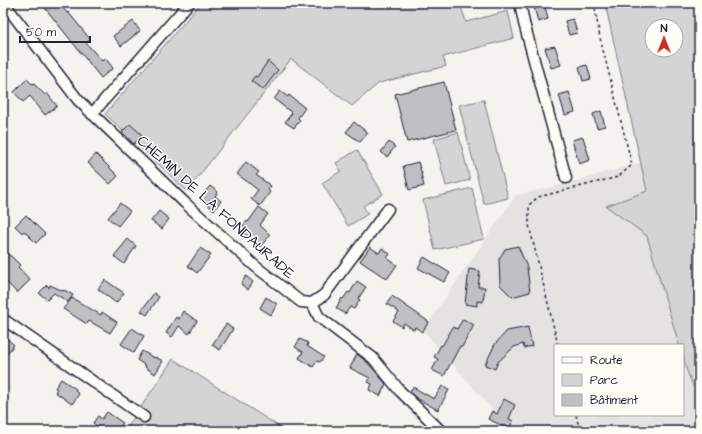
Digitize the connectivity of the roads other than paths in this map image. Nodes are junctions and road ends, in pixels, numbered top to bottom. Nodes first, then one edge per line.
1 (4, 3) edge
2 (189, 3) edge
3 (520, 3) edge
4 (92, 114) junction
5 (566, 178) dead end
6 (388, 209) dead end
7 (312, 303) junction
8 (3, 319) edge
9 (144, 417) dead end
10 (441, 431) edge

1 - 4 street, CHEMIN DE LA FONDAURADE
2 - 4 street
3 - 5 street
4 - 7 street, CHEMIN DE LA FONDAURADE
6 - 7 street
7 - 10 street
8 - 9 street

